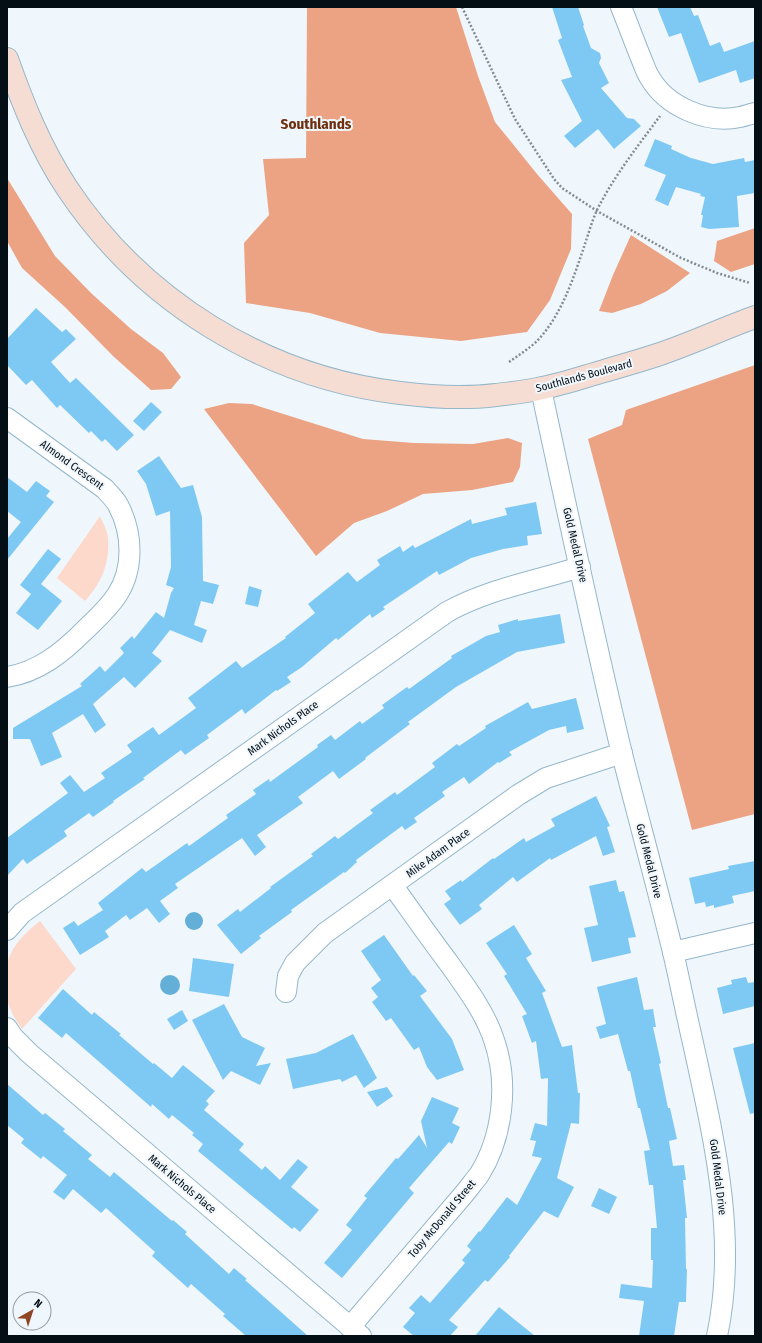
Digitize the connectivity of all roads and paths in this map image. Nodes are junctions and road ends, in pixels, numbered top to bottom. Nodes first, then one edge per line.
1 (462, 7) edge
2 (621, 7) edge
3 (7, 59) edge
4 (755, 113) edge
5 (662, 114) dead end
6 (597, 211) junction
7 (750, 283) dead end
8 (755, 317) edge
9 (509, 362) dead end
10 (541, 389) junction
11 (7, 418) edge
12 (580, 567) junction
13 (7, 677) edge
14 (622, 753) junction
15 (392, 886) junction
16 (7, 930) edge
17 (755, 933) edge
18 (672, 952) junction
19 (286, 992) dead end
20 (7, 1028) edge
21 (355, 1331) edge
22 (717, 1336) edge

1 - 6 path
2 - 4 street
3 - 10 main road, Southlands Boulevard
5 - 6 path
6 - 7 path
6 - 9 path
8 - 10 main road, Southlands Boulevard
10 - 12 street, Gold Medal Drive
11 - 13 street, Almond Crescent
12 - 14 street, Gold Medal Drive
12 - 16 street, Mark Nichols Place
14 - 15 street, Mike Adam Place
14 - 18 street, Gold Medal Drive
15 - 19 street, Mike Adam Place
15 - 21 street, Toby McDonald Street
17 - 18 street
18 - 22 street, Gold Medal Drive
20 - 21 street, Mark Nichols Place

